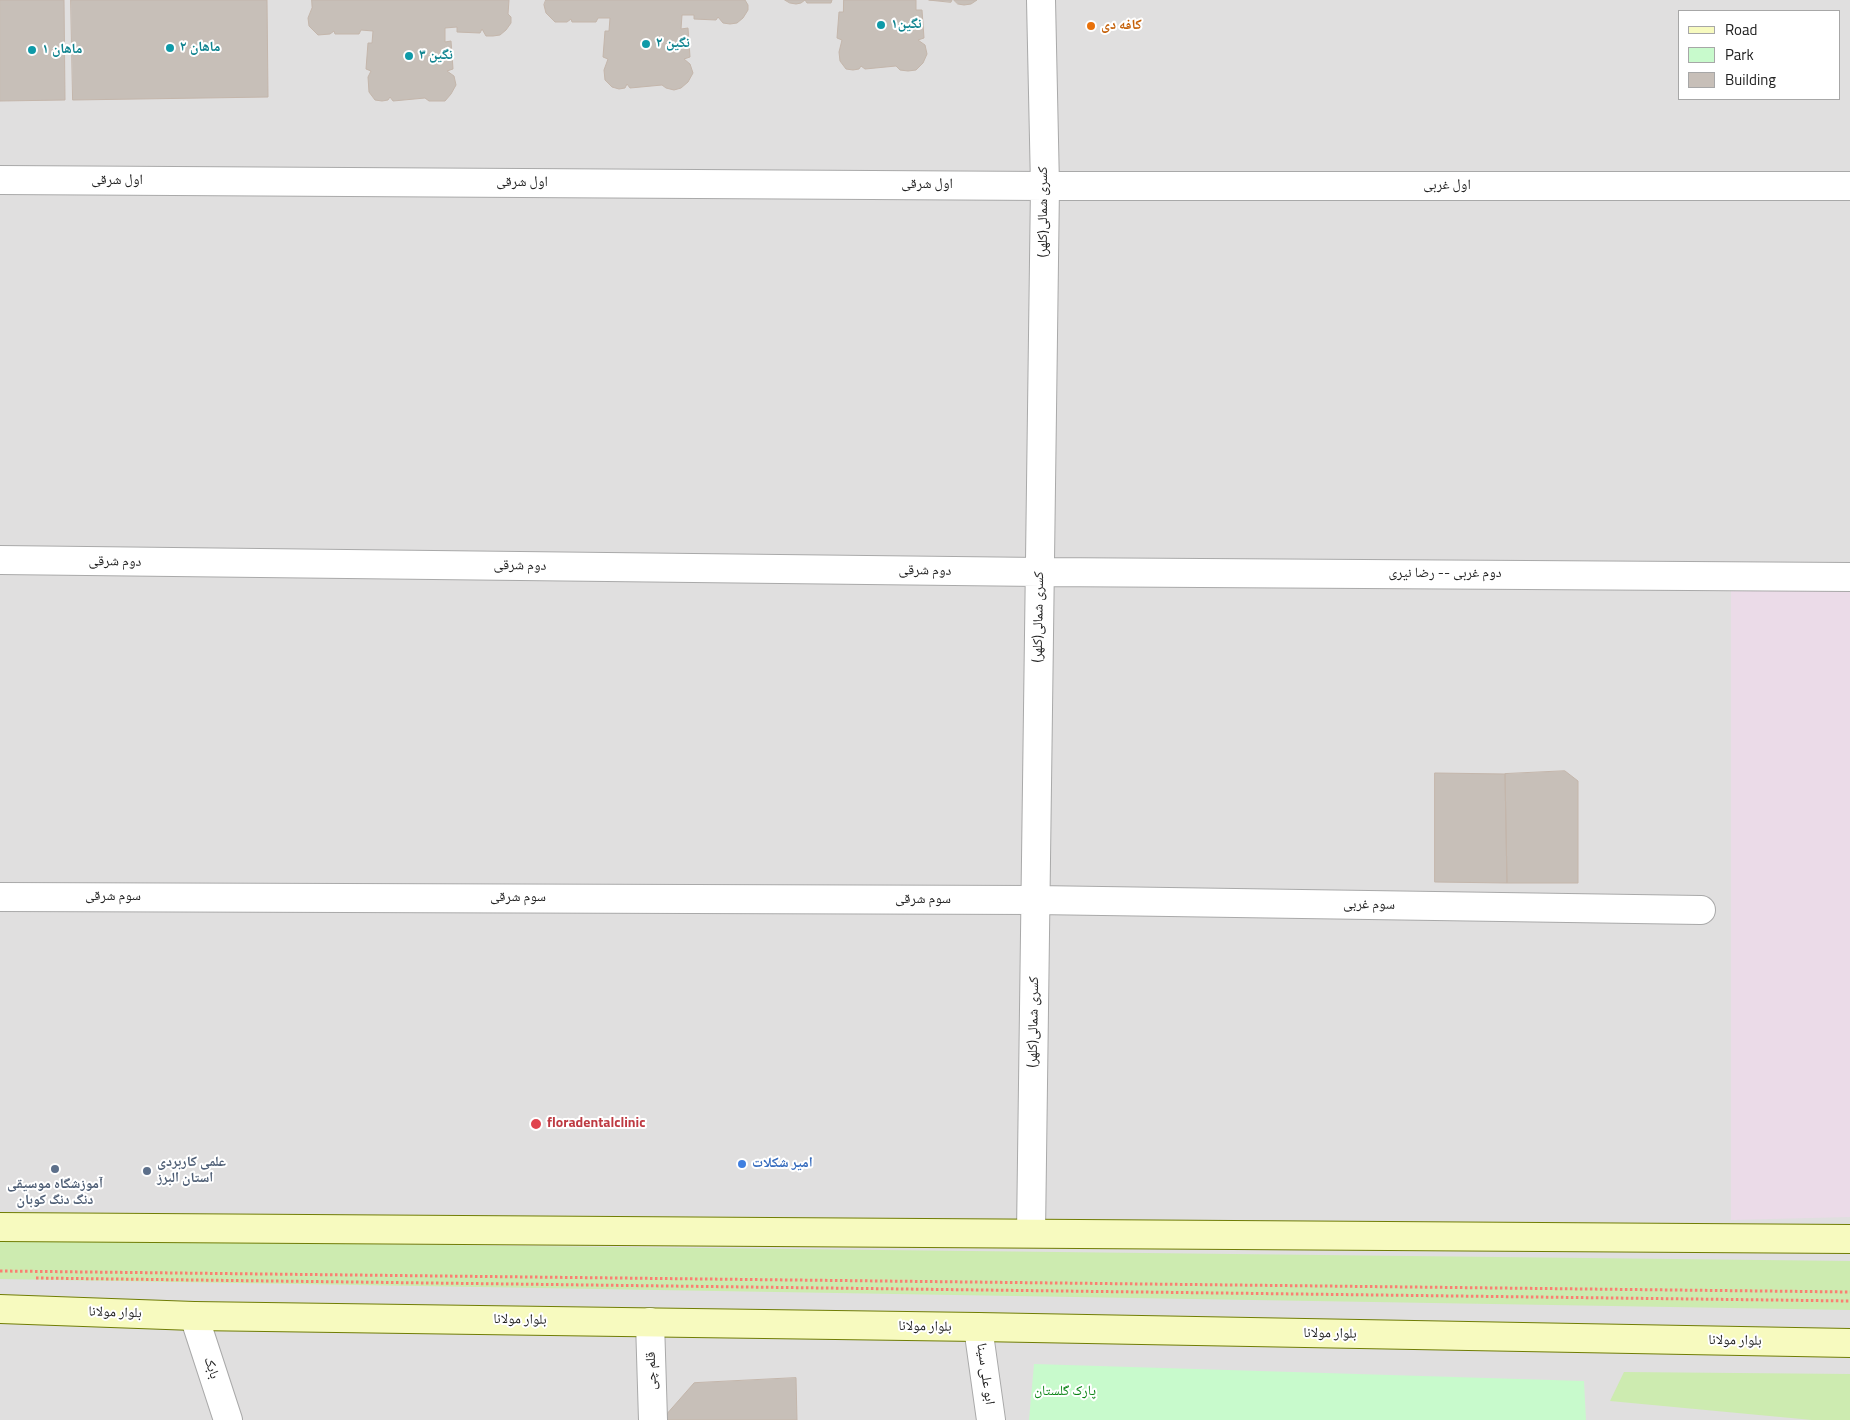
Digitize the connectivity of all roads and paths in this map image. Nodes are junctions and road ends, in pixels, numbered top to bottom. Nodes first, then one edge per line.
1 (1041, 0) edge
2 (0, 180) edge
3 (1045, 186) junction
4 (1850, 186) edge
5 (0, 560) edge
6 (1040, 572) junction
7 (1850, 577) edge
8 (0, 896) edge
9 (1036, 900) junction
10 (1701, 910) dead end
11 (0, 1227) edge
12 (1031, 1233) junction
13 (1850, 1239) edge
14 (0, 1271) edge
15 (30, 1278) dead end
16 (1850, 1292) edge
17 (1850, 1301) edge
18 (0, 1309) edge
19 (194, 1316) junction
20 (650, 1322) junction
21 (978, 1327) junction
22 (1850, 1343) edge
23 (228, 1420) edge
24 (653, 1420) edge
25 (991, 1420) edge

1 - 3 street, کسری شمالی(کلهر)
2 - 3 street, اول شرقی
3 - 4 street, اول غربی
3 - 6 street, کسری شمالی(کلهر)
5 - 6 street, دوم شرقی
6 - 7 street, دوم غربی -- رضا نیری
6 - 9 street, کسری شمالی(کلهر)
8 - 9 street, سوم شرقی
9 - 10 street, سوم غربی
9 - 12 street, کسری شمالی(کلهر)
11 - 12 main road
12 - 13 main road
14 - 16 path
15 - 17 path
18 - 19 main road, بلوار مولانا
19 - 20 main road, بلوار مولانا
19 - 23 street, بابک
20 - 21 main road, بلوار مولانا
20 - 24 street, قلم چی
21 - 22 main road, بلوار مولانا
21 - 25 street, ابو علی سینا

